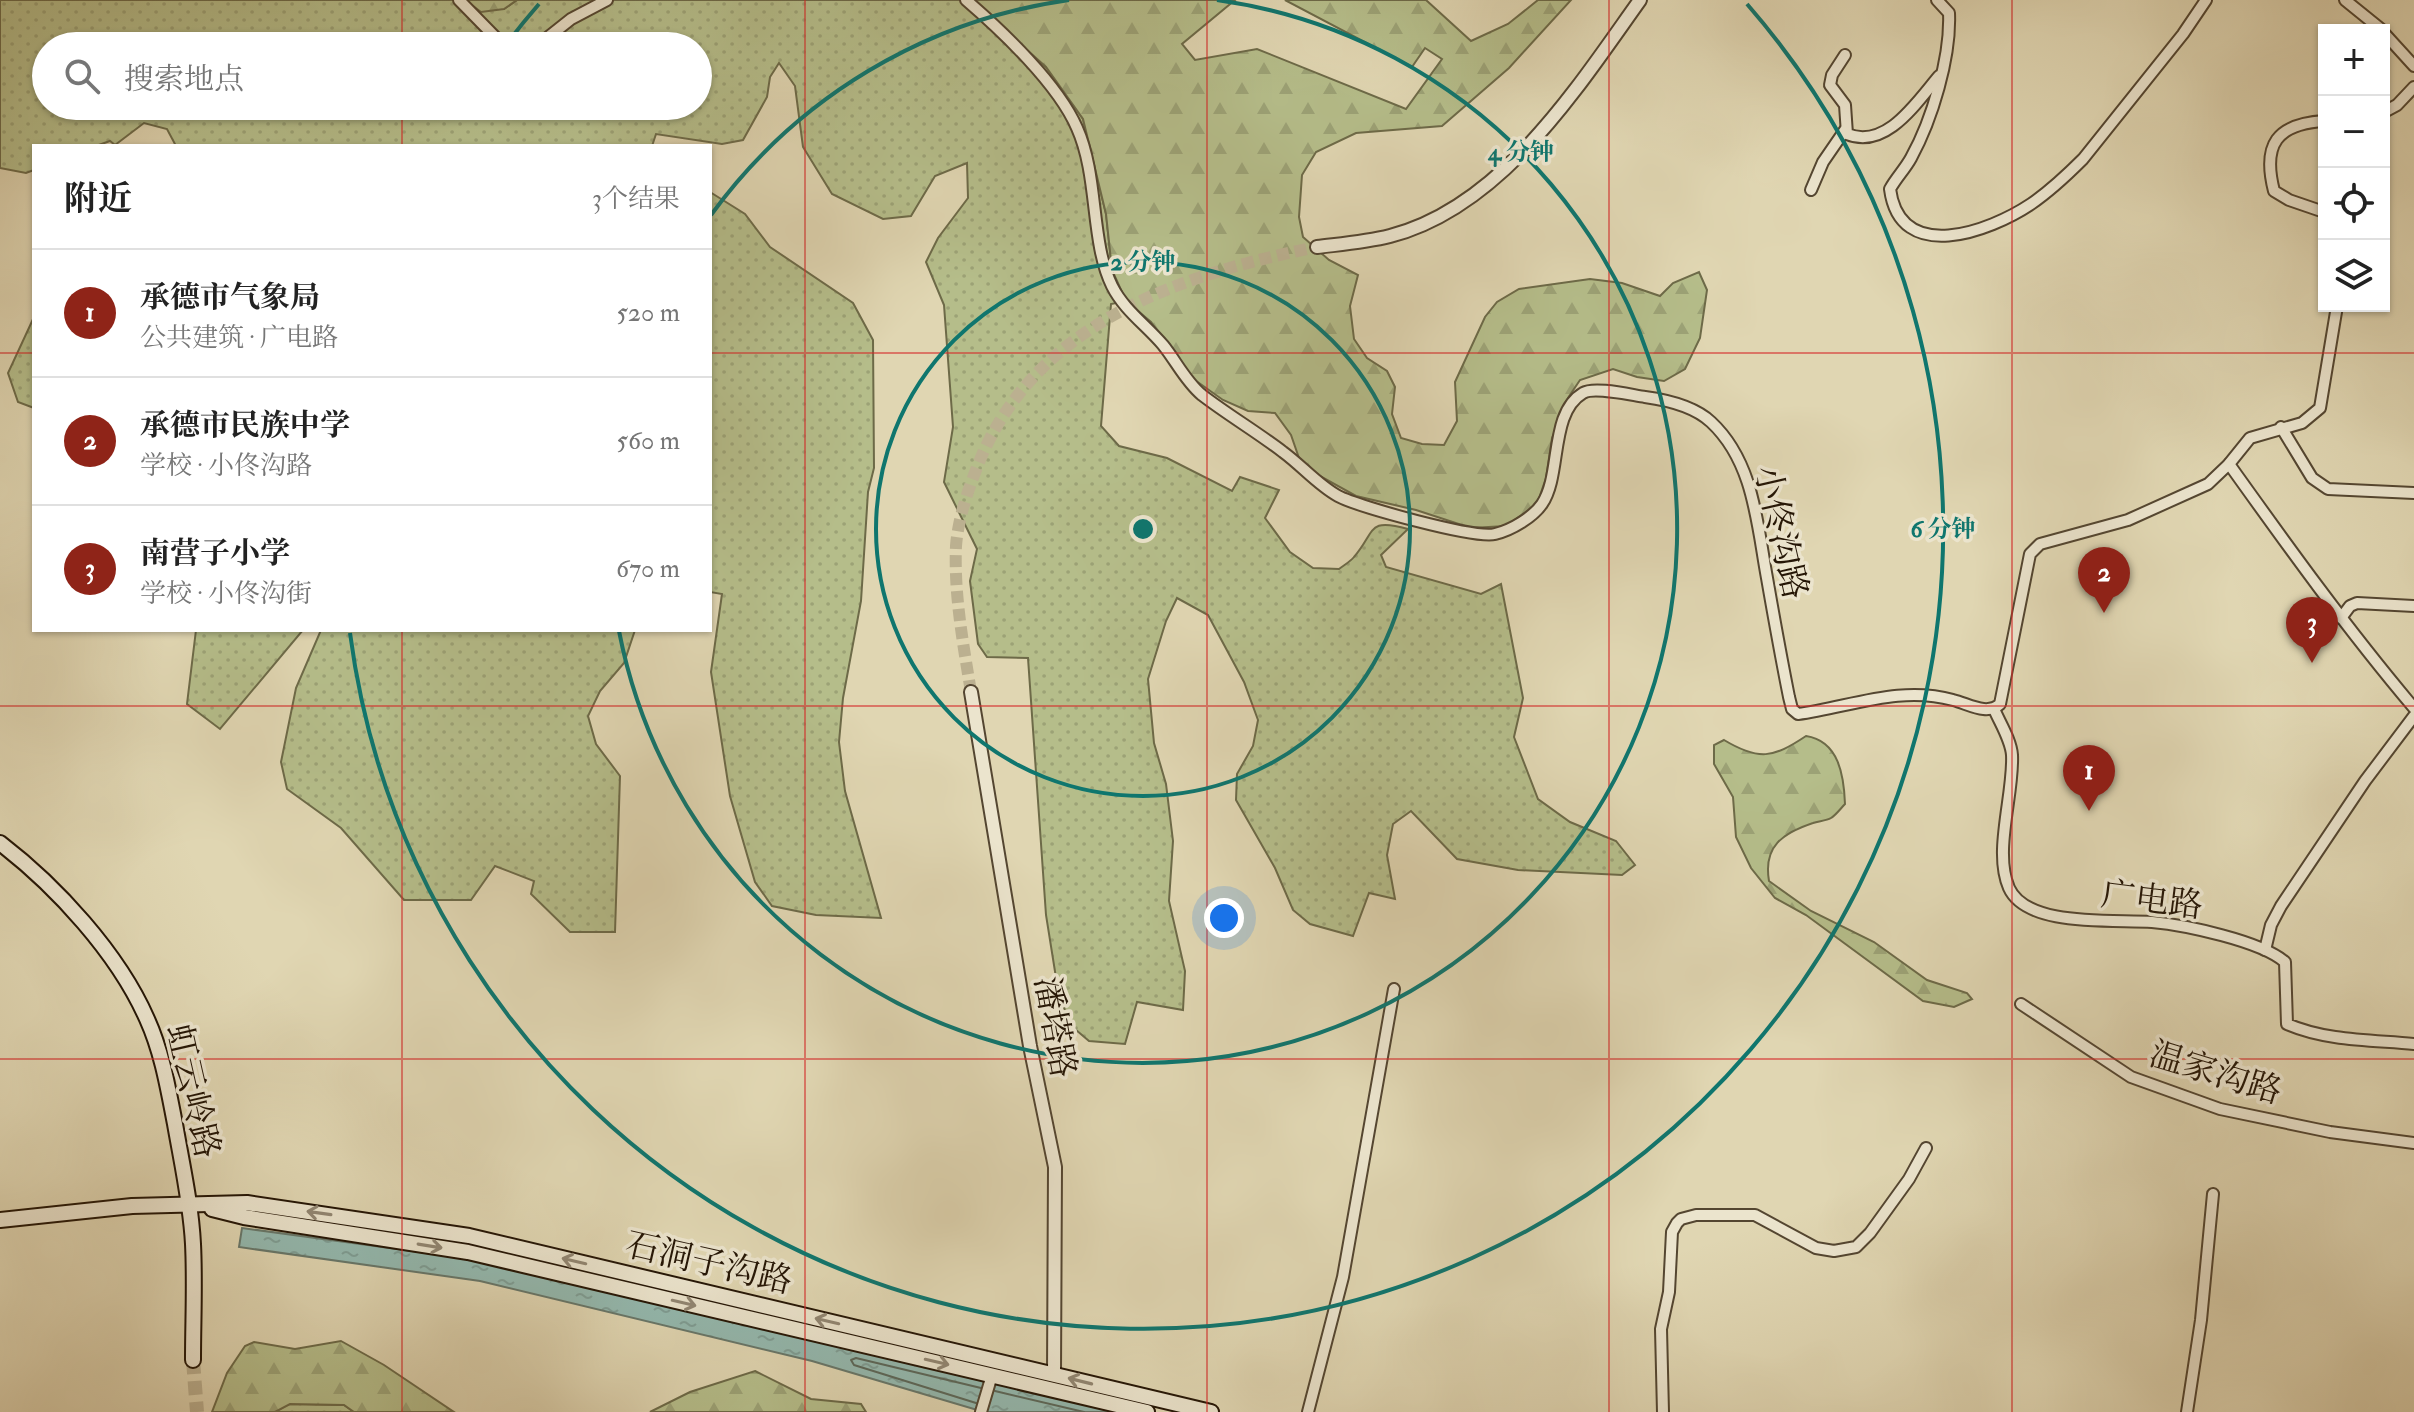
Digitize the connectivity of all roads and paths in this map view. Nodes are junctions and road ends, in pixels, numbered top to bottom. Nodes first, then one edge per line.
1 (459, 0) edge
2 (607, 0) edge
3 (966, 0) edge
4 (1640, 0) edge
5 (1937, 0) edge
6 (2206, 0) edge
7 (2345, 0) edge
8 (2374, 24) edge
9 (490, 32) edge
10 (555, 32) edge
11 (2390, 39) edge
12 (1845, 55) dead end
13 (2414, 66) edge
14 (1941, 74) junction
15 (2414, 87) edge
16 (2390, 109) edge
17 (2318, 122) edge
18 (1845, 130) junction
19 (1811, 190) dead end
20 (2318, 210) edge
21 (1317, 247) tunnel mouth
22 (2336, 312) edge
23 (2281, 427) junction
24 (2229, 464) junction
25 (2414, 493) edge
26 (2414, 606) edge
27 (2341, 618) junction
28 (971, 692) tunnel mouth
29 (2414, 708) edge
30 (1994, 709) junction
31 (2414, 716) edge
32 (0, 843) edge
33 (2265, 950) junction
34 (1394, 989) dead end
35 (2021, 1004) dead end
36 (2414, 1044) edge
37 (2414, 1143) edge
38 (1926, 1148) dead end
39 (2213, 1194) dead end
40 (188, 1203) junction
41 (0, 1220) edge
42 (193, 1360) tunnel mouth
43 (1054, 1374) junction
44 (991, 1378) junction
45 (981, 1412) edge
46 (1147, 1412) edge
47 (1211, 1412) edge
48 (1308, 1412) edge
49 (1663, 1412) edge
50 (2187, 1412) edge

1 - 9 street
2 - 10 street
3 - 30 street, 小佟沟路
4 - 21 street
5 - 14 street
6 - 14 street
7 - 8 street
11 - 13 street
12 - 18 street
14 - 18 street
15 - 16 street
17 - 20 street
18 - 19 street
22 - 23 street
23 - 24 street
23 - 25 street
24 - 27 street
24 - 30 street
26 - 27 street
27 - 29 street
28 - 43 street, 潘塔路
30 - 33 street, 广电路
31 - 33 street
32 - 40 main road, 虹云岭路
33 - 36 street
34 - 48 street
35 - 37 street, 温家沟路
38 - 49 street
39 - 50 street
40 - 41 main road, 石洞子沟路
40 - 42 main road, 虹云岭路
43 -> 40 main road, 石洞子沟路
40 -> 44 main road, 石洞子沟路
47 -> 43 main road, 石洞子沟路
44 - 45 street
44 - 46 main road, 石洞子沟路

